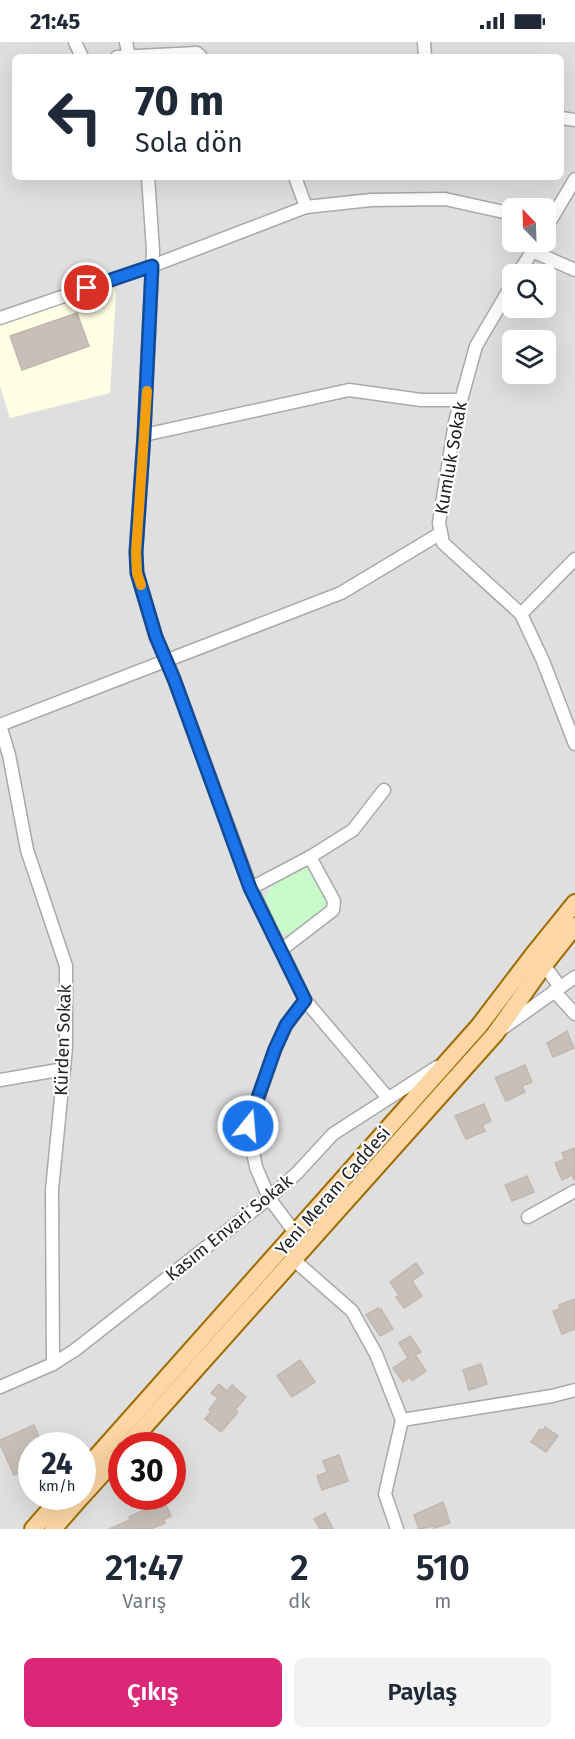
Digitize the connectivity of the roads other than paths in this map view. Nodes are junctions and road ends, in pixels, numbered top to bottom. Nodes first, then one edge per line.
1 (179, 54) edge
2 (198, 54) edge
3 (575, 179) edge
4 (148, 180) edge
5 (296, 180) edge
6 (306, 207) junction
7 (556, 210) edge
8 (502, 212) edge
9 (545, 252) edge
10 (152, 266) junction
11 (575, 270) edge
12 (502, 302) edge
13 (0, 318) edge
14 (461, 400) junction
15 (144, 435) junction
16 (441, 533) junction
17 (575, 559) edge
18 (521, 614) junction
19 (166, 660) junction
20 (0, 725) edge
21 (575, 744) edge
22 (384, 790) dead end
23 (310, 857) junction
24 (250, 888) junction
25 (575, 903) edge
26 (575, 926) edge
27 (281, 950) junction
28 (544, 965) junction
29 (575, 978) edge
30 (557, 989) junction
31 (305, 1000) junction
32 (575, 1014) edge
33 (495, 1034) junction
34 (450, 1059) junction
35 (64, 1069) junction
36 (0, 1080) edge
37 (388, 1098) junction
38 (575, 1191) edge
39 (269, 1198) junction
40 (528, 1217) dead end
41 (296, 1234) junction
42 (294, 1260) junction
43 (53, 1364) junction
44 (0, 1387) edge
45 (575, 1390) edge
46 (402, 1420) junction
47 (139, 1432) edge
48 (96, 1457) edge
49 (108, 1467) edge
50 (96, 1481) edge
51 (50, 1510) edge
52 (70, 1510) edge
53 (33, 1529) edge
54 (53, 1529) edge
55 (397, 1529) edge

1 - 2 street
3 - 7 street
4 - 10 street
5 - 6 street
6 - 8 street
6 - 10 street
9 - 11 street
10 - 13 street
10 - 15 street
12 - 14 street, Kumluk Sokak
14 - 15 street
14 - 16 street, Kumluk Sokak
15 - 19 street
16 - 18 street, Kumluk Sokak
16 - 19 street
17 - 18 street
18 - 21 street, Kumluk Sokak
19 - 20 street
19 - 24 street
20 - 35 street, Kürden Sokak
22 - 23 street
23 - 24 street
23 - 27 street
24 - 27 street
25 - 34 main road, Yeni Meram Caddesi
26 - 28 main road, Yeni Meram Caddesi
27 - 31 street
28 - 30 street
28 - 33 main road, Yeni Meram Caddesi
29 - 30 street
30 - 32 street
30 - 33 street
31 - 37 street
31 - 39 street
33 - 42 main road, Yeni Meram Caddesi
34 - 37 street, Kasım Envari Sokak
34 - 41 main road, Yeni Meram Caddesi
35 - 36 street
35 - 43 street, Kürden Sokak
37 - 39 street, Kasım Envari Sokak
38 - 40 street
39 - 41 street
39 - 43 street, Kasım Envari Sokak
41 - 48 main road, Yeni Meram Caddesi
42 - 46 street
42 - 47 main road, Yeni Meram Caddesi
43 - 44 street, Kasım Envari Sokak
45 - 46 street
46 - 55 street
49 - 50 main road
51 - 53 main road
52 - 54 main road

